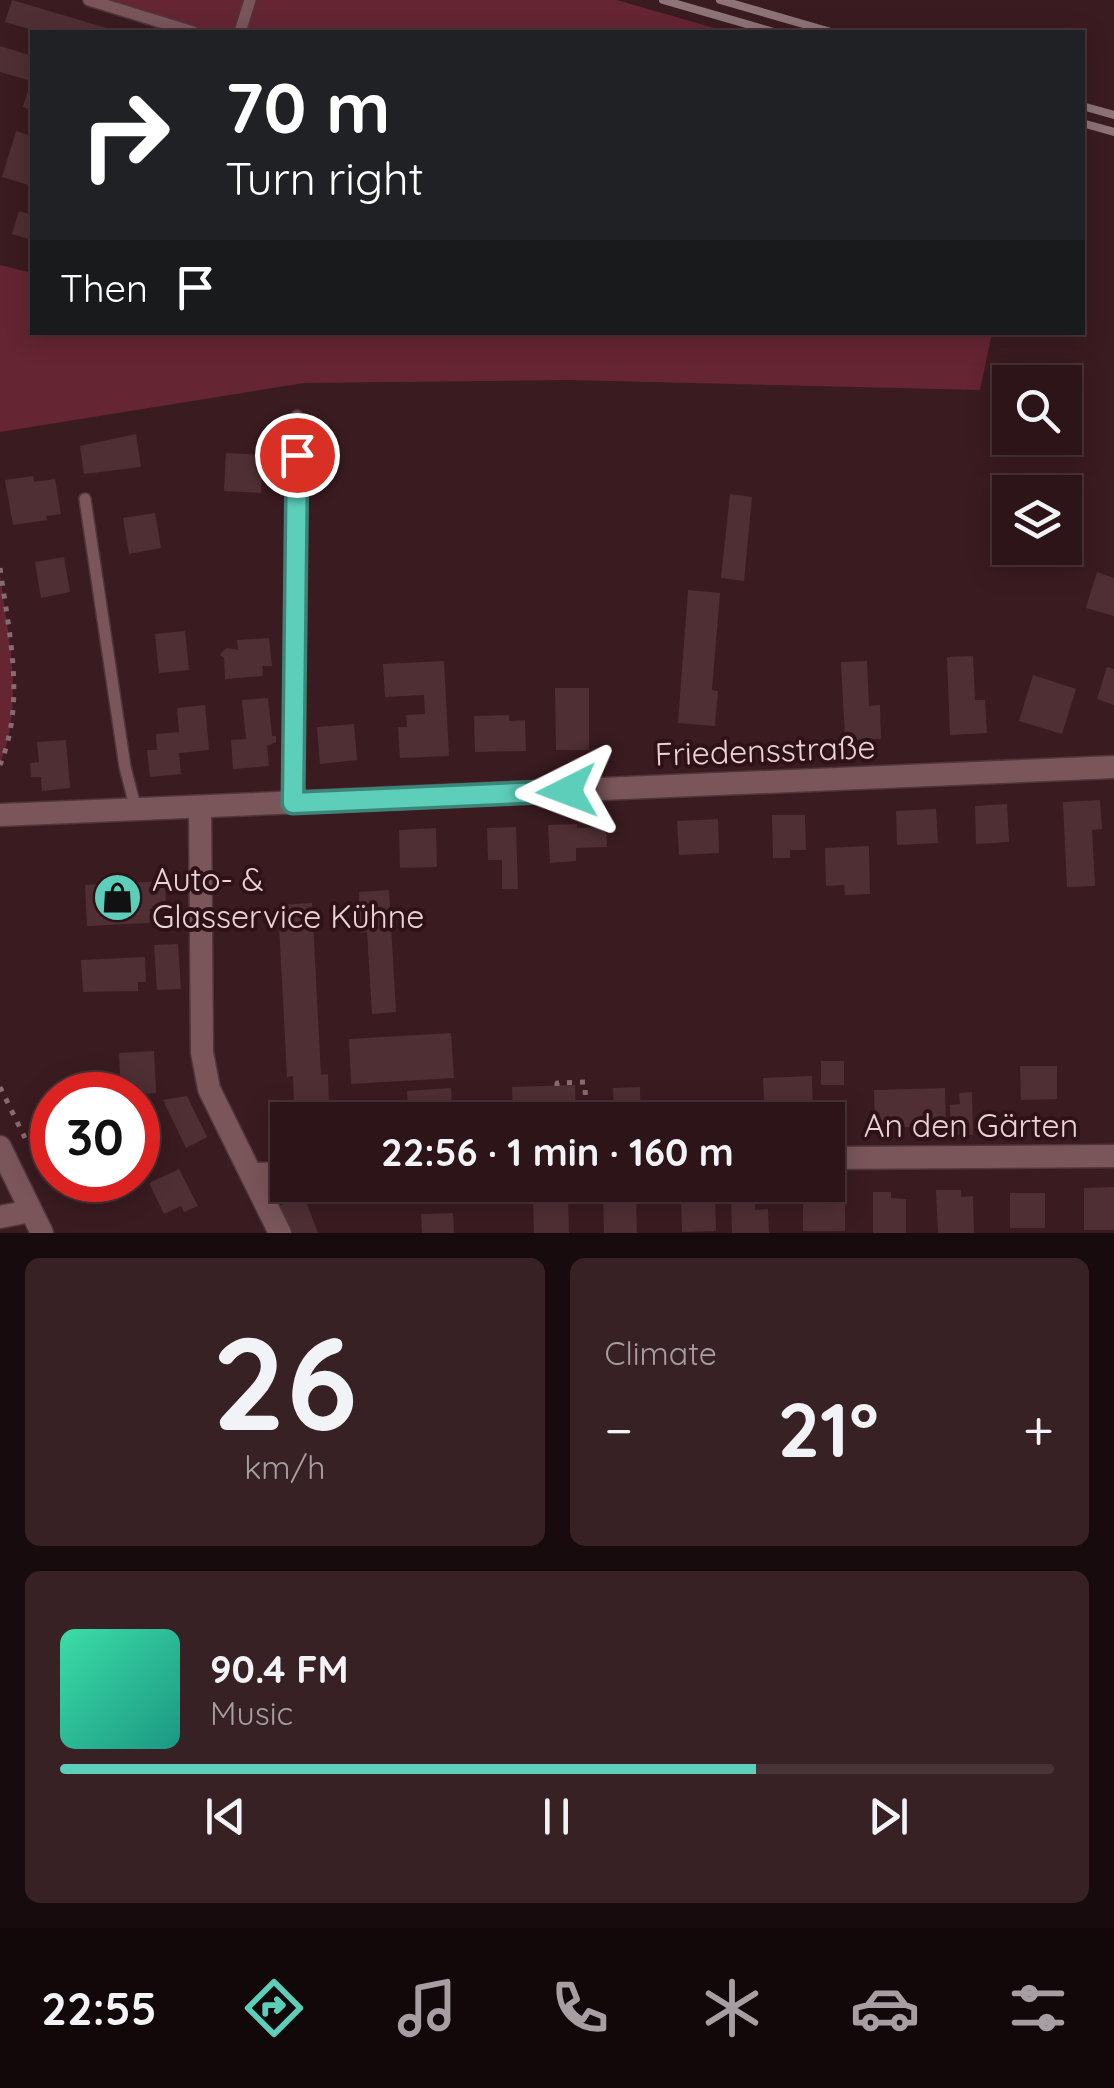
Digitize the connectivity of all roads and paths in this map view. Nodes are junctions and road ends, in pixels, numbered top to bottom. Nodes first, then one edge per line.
1 (89, 0) edge
2 (250, 0) edge
3 (186, 30) edge
4 (241, 30) edge
5 (297, 416) dead end
6 (86, 499) dead end
7 (0, 568) edge
8 (0, 765) edge
9 (1114, 768) edge
10 (293, 803) junction
11 (200, 808) junction
12 (136, 810) junction
13 (0, 815) edge
14 (558, 1086) dead end
15 (586, 1102) edge
16 (0, 1147) edge
17 (1114, 1156) edge
18 (845, 1158) edge
19 (270, 1173) edge
20 (251, 1174) junction
21 (31, 1211) junction
22 (0, 1217) edge
23 (42, 1233) edge
24 (280, 1233) edge

1 - 3 lane
2 - 4 lane
5 - 10 lane
6 - 12 lane
7 - 8 path
9 - 10 street, Friedensstraße
10 - 11 street, Friedensstraße
11 - 12 street, Friedensstraße
11 - 20 street
12 - 13 street, Friedensstraße
14 - 15 path
16 - 21 street
17 - 18 street, An den Gärten
19 - 20 street
20 - 24 street
21 - 22 street
21 - 23 street

